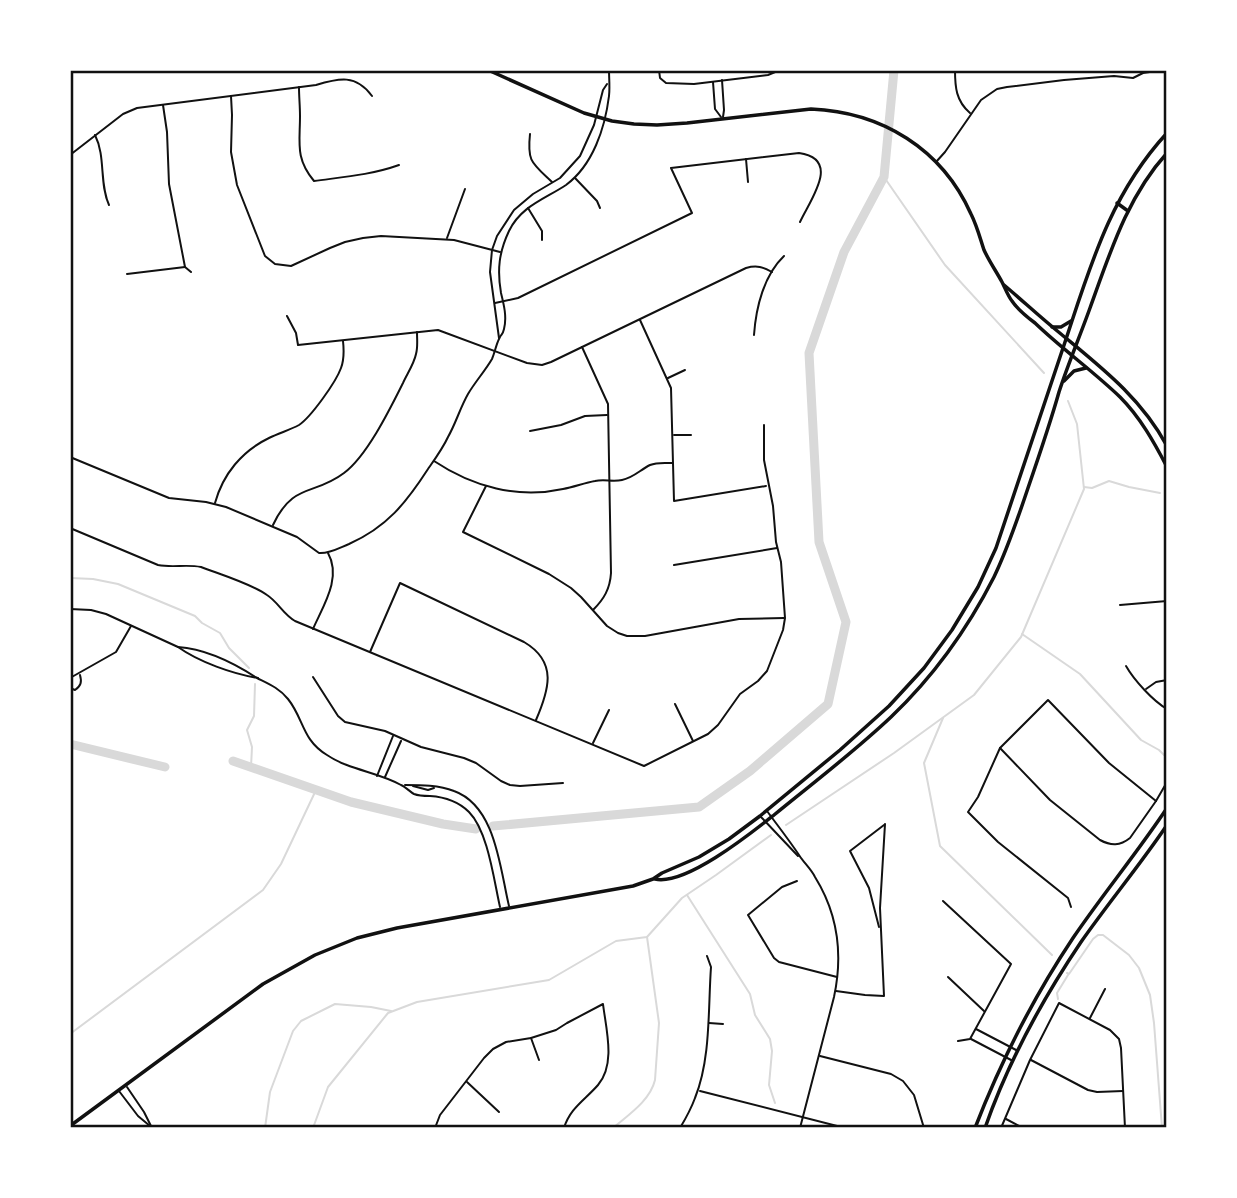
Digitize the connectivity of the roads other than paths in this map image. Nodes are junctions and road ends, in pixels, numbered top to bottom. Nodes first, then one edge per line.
1 (488, 70) edge
2 (609, 70) edge
3 (659, 70) edge
4 (780, 70) edge
5 (955, 70) edge
6 (1115, 70) edge
7 (1163, 70) edge
8 (1114, 76) junction
9 (722, 80) junction
10 (713, 81) junction
11 (608, 83) junction
12 (299, 87) junction
13 (231, 96) junction
14 (372, 96) dead end
15 (163, 104) junction
16 (971, 113) junction
17 (596, 117) junction
18 (604, 118) junction
19 (722, 120) junction
20 (1167, 133) edge
21 (530, 134) dead end
22 (96, 135) junction
23 (1167, 153) edge
24 (70, 155) edge
25 (746, 159) junction
26 (936, 162) junction
27 (399, 165) dead end
28 (574, 177) junction
29 (748, 182) dead end
30 (552, 183) junction
31 (465, 189) dead end
32 (533, 194) junction
33 (537, 201) junction
34 (1117, 203) junction
35 (109, 205) dead end
36 (528, 208) junction
37 (600, 208) dead end
38 (1128, 211) junction
39 (800, 222) dead end
40 (446, 239) junction
41 (542, 240) dead end
42 (492, 250) junction
43 (501, 252) junction
44 (784, 256) dead end
45 (185, 267) junction
46 (191, 272) dead end
47 (772, 272) junction
48 (127, 274) dead end
49 (1003, 283) junction
50 (503, 302) junction
51 (495, 303) junction
52 (287, 316) dead end
53 (1072, 319) junction
54 (639, 320) junction
55 (1052, 327) junction
56 (417, 331) junction
57 (754, 335) dead end
58 (499, 338) junction
59 (1066, 338) junction
60 (344, 340) junction
61 (1075, 346) junction
62 (582, 347) junction
63 (1063, 349) junction
64 (495, 351) junction
65 (1071, 356) junction
66 (1086, 368) junction
67 (685, 370) dead end
68 (667, 378) junction
69 (1063, 382) junction
70 (609, 415) junction
71 (764, 425) dead end
72 (530, 430) dead end
73 (673, 435) junction
74 (691, 435) dead end
75 (1167, 446) edge
76 (70, 457) edge
77 (434, 461) junction
78 (673, 463) junction
79 (1167, 467) edge
80 (1021, 473) junction
81 (1032, 476) junction
82 (610, 480) junction
83 (768, 485) junction
84 (486, 486) junction
85 (214, 503) junction
86 (272, 526) junction
87 (70, 528) edge
88 (778, 548) junction
89 (327, 552) junction
90 (674, 565) dead end
91 (1167, 601) edge
92 (1120, 605) dead end
93 (70, 609) edge
94 (592, 611) junction
95 (785, 618) junction
96 (131, 626) junction
97 (313, 629) junction
98 (178, 647) junction
99 (203, 652) junction
100 (370, 652) junction
101 (200, 659) junction
102 (230, 663) junction
103 (1126, 666) dead end
104 (227, 670) junction
105 (79, 673) junction
106 (313, 677) dead end
107 (70, 678) edge
108 (259, 679) junction
109 (1167, 680) edge
110 (70, 688) edge
111 (906, 688) junction
112 (1145, 689) junction
113 (912, 694) junction
114 (675, 704) dead end
115 (1167, 709) edge
116 (609, 710) dead end
117 (536, 721) junction
118 (393, 735) junction
119 (401, 738) junction
120 (693, 741) junction
121 (592, 744) junction
122 (1000, 748) junction
123 (377, 776) junction
124 (385, 778) junction
125 (1167, 782) edge
126 (563, 783) dead end
127 (402, 785) junction
128 (435, 787) junction
129 (434, 797) junction
130 (1156, 801) junction
131 (1167, 808) edge
132 (766, 811) junction
133 (760, 816) junction
134 (772, 817) junction
135 (765, 822) junction
136 (1167, 825) edge
137 (801, 858) junction
138 (498, 859) junction
139 (489, 861) junction
140 (653, 879) junction
141 (797, 881) dead end
142 (943, 901) dead end
143 (510, 907) junction
144 (1071, 908) dead end
145 (500, 909) junction
146 (880, 931) junction
147 (1074, 936) junction
148 (1082, 942) junction
149 (708, 956) dead end
150 (838, 977) junction
151 (948, 977) dead end
152 (1105, 989) dead end
153 (835, 990) junction
154 (985, 1012) junction
155 (1089, 1019) junction
156 (708, 1023) junction
157 (723, 1024) dead end
158 (975, 1029) junction
159 (531, 1038) junction
160 (970, 1039) junction
161 (958, 1041) dead end
162 (1009, 1046) junction
163 (1018, 1051) junction
164 (819, 1056) junction
165 (1005, 1057) junction
166 (539, 1060) dead end
167 (1030, 1060) junction
168 (1013, 1061) junction
169 (466, 1081) junction
170 (125, 1085) junction
171 (119, 1090) junction
172 (698, 1090) junction
173 (1123, 1091) junction
174 (499, 1112) dead end
175 (803, 1117) junction
176 (1005, 1118) junction
177 (70, 1126) edge
178 (152, 1128) edge
179 (435, 1128) edge
180 (564, 1128) edge
181 (680, 1128) edge
182 (800, 1128) edge
183 (845, 1128) edge
184 (924, 1128) edge
185 (975, 1128) edge
186 (985, 1128) edge
187 (1001, 1128) edge
188 (1023, 1128) edge
189 (1125, 1128) edge

1 - 17 main road
2 - 11 street
3 - 10 street
4 - 9 street
5 - 16 street
6 - 8 street
7 - 8 street
8 - 16 street
9 - 10 street
9 - 19 street
10 - 19 street
11 - 17 street
11 - 18 street
12 - 13 street
12 - 14 street
12 - 27 street
13 - 15 street
13 - 40 street
15 - 22 street
15 - 45 street
16 - 26 street
17 - 18 main road
17 - 30 street
18 - 19 main road
18 - 28 street
19 - 26 main road
20 - 34 main road
21 - 30 street
22 - 24 street
22 - 35 street
23 - 38 main road
25 - 29 street
25 - 39 street
25 - 50 street
26 - 49 main road
28 - 33 street
28 - 37 street
30 - 32 street
31 - 40 street
32 - 33 street
32 - 42 street
33 - 36 street
34 - 38 main road
34 - 53 main road
36 - 41 street
36 - 43 street
38 - 61 main road
40 - 42 street
42 - 43 street
42 - 51 street
43 - 50 street
44 - 47 street
45 - 46 street
45 - 48 street
47 - 54 street
47 - 57 street
49 - 55 main road
49 - 63 main road
50 - 51 street
50 - 58 street
51 - 58 street
52 - 60 street
53 - 55 main road
53 - 59 main road
54 - 62 street
54 - 68 street
55 - 59 main road
56 - 60 street
56 - 64 street
56 - 86 street
58 - 64 street
59 - 61 main road
59 - 63 main road
60 - 85 street
61 - 65 main road
61 - 75 main road
62 - 64 street
62 - 70 street
63 - 65 main road
63 - 80 main road
64 - 77 street
65 - 66 main road
65 - 69 main road
66 - 69 main road
66 - 79 main road
67 - 68 street
68 - 73 street
69 - 81 main road
70 - 72 street
70 - 82 street
71 - 83 street
73 - 74 street
73 - 78 street
76 - 85 street
77 - 84 street
77 - 89 street
78 - 82 street
78 - 83 street
80 - 81 main road
80 - 111 main road
81 - 113 main road
82 - 84 street
82 - 94 street
83 - 88 street
84 - 94 street
85 - 86 street
86 - 89 street
87 - 97 street
88 - 90 street
88 - 95 street
89 - 97 street
91 - 92 street
93 - 96 street
94 - 95 street
95 - 120 street
96 - 98 street
96 - 105 street
97 - 100 street
98 - 99 street
98 - 101 street
99 - 101 street
99 - 102 street
100 - 117 street
100 - 117 street
101 - 104 street
102 - 104 street
102 - 108 street
103 - 112 street
104 - 108 street
105 - 107 street
105 - 110 street
106 - 118 street
108 - 123 street
109 - 112 street
111 - 113 main road
111 - 132 main road
112 - 115 street
113 - 134 main road
114 - 120 street
116 - 121 street
117 - 121 street
118 - 119 street
118 - 123 street
119 - 124 street
119 - 126 street
120 - 121 street
122 - 130 street
122 - 130 street
122 - 144 street
123 - 124 street
124 - 127 street
125 - 130 street
127 - 128 street
127 - 129 street
128 - 129 street
128 - 138 street
129 - 139 street
131 - 147 main road
132 - 133 main road
132 - 134 street
133 - 135 street
133 - 140 main road
134 - 135 main road
134 - 137 street
135 - 137 street
135 - 140 main road
136 - 148 main road
137 - 150 street
138 - 139 street
138 - 143 street
139 - 145 street
140 - 143 main road
141 - 150 street
142 - 154 street
143 - 145 main road
145 - 170 main road
146 - 146 street
146 - 153 street
147 - 148 main road
147 - 162 main road
148 - 163 main road
149 - 156 street
150 - 153 street
151 - 154 street
152 - 155 street
153 - 164 street
154 - 158 street
155 - 167 street
155 - 173 street
156 - 157 street
156 - 172 street
158 - 160 street
158 - 162 street
159 - 166 street
159 - 169 street
159 - 180 street
160 - 161 street
160 - 165 street
162 - 163 street
162 - 165 main road
163 - 168 main road
164 - 175 street
164 - 184 street
165 - 168 street
165 - 185 main road
167 - 173 street
167 - 176 street
168 - 186 main road
169 - 174 street
169 - 179 street
170 - 171 main road
170 - 178 street
171 - 177 main road
171 - 178 street
172 - 175 street
172 - 181 street
173 - 189 street
175 - 182 street
175 - 183 street
176 - 187 street
176 - 188 street

